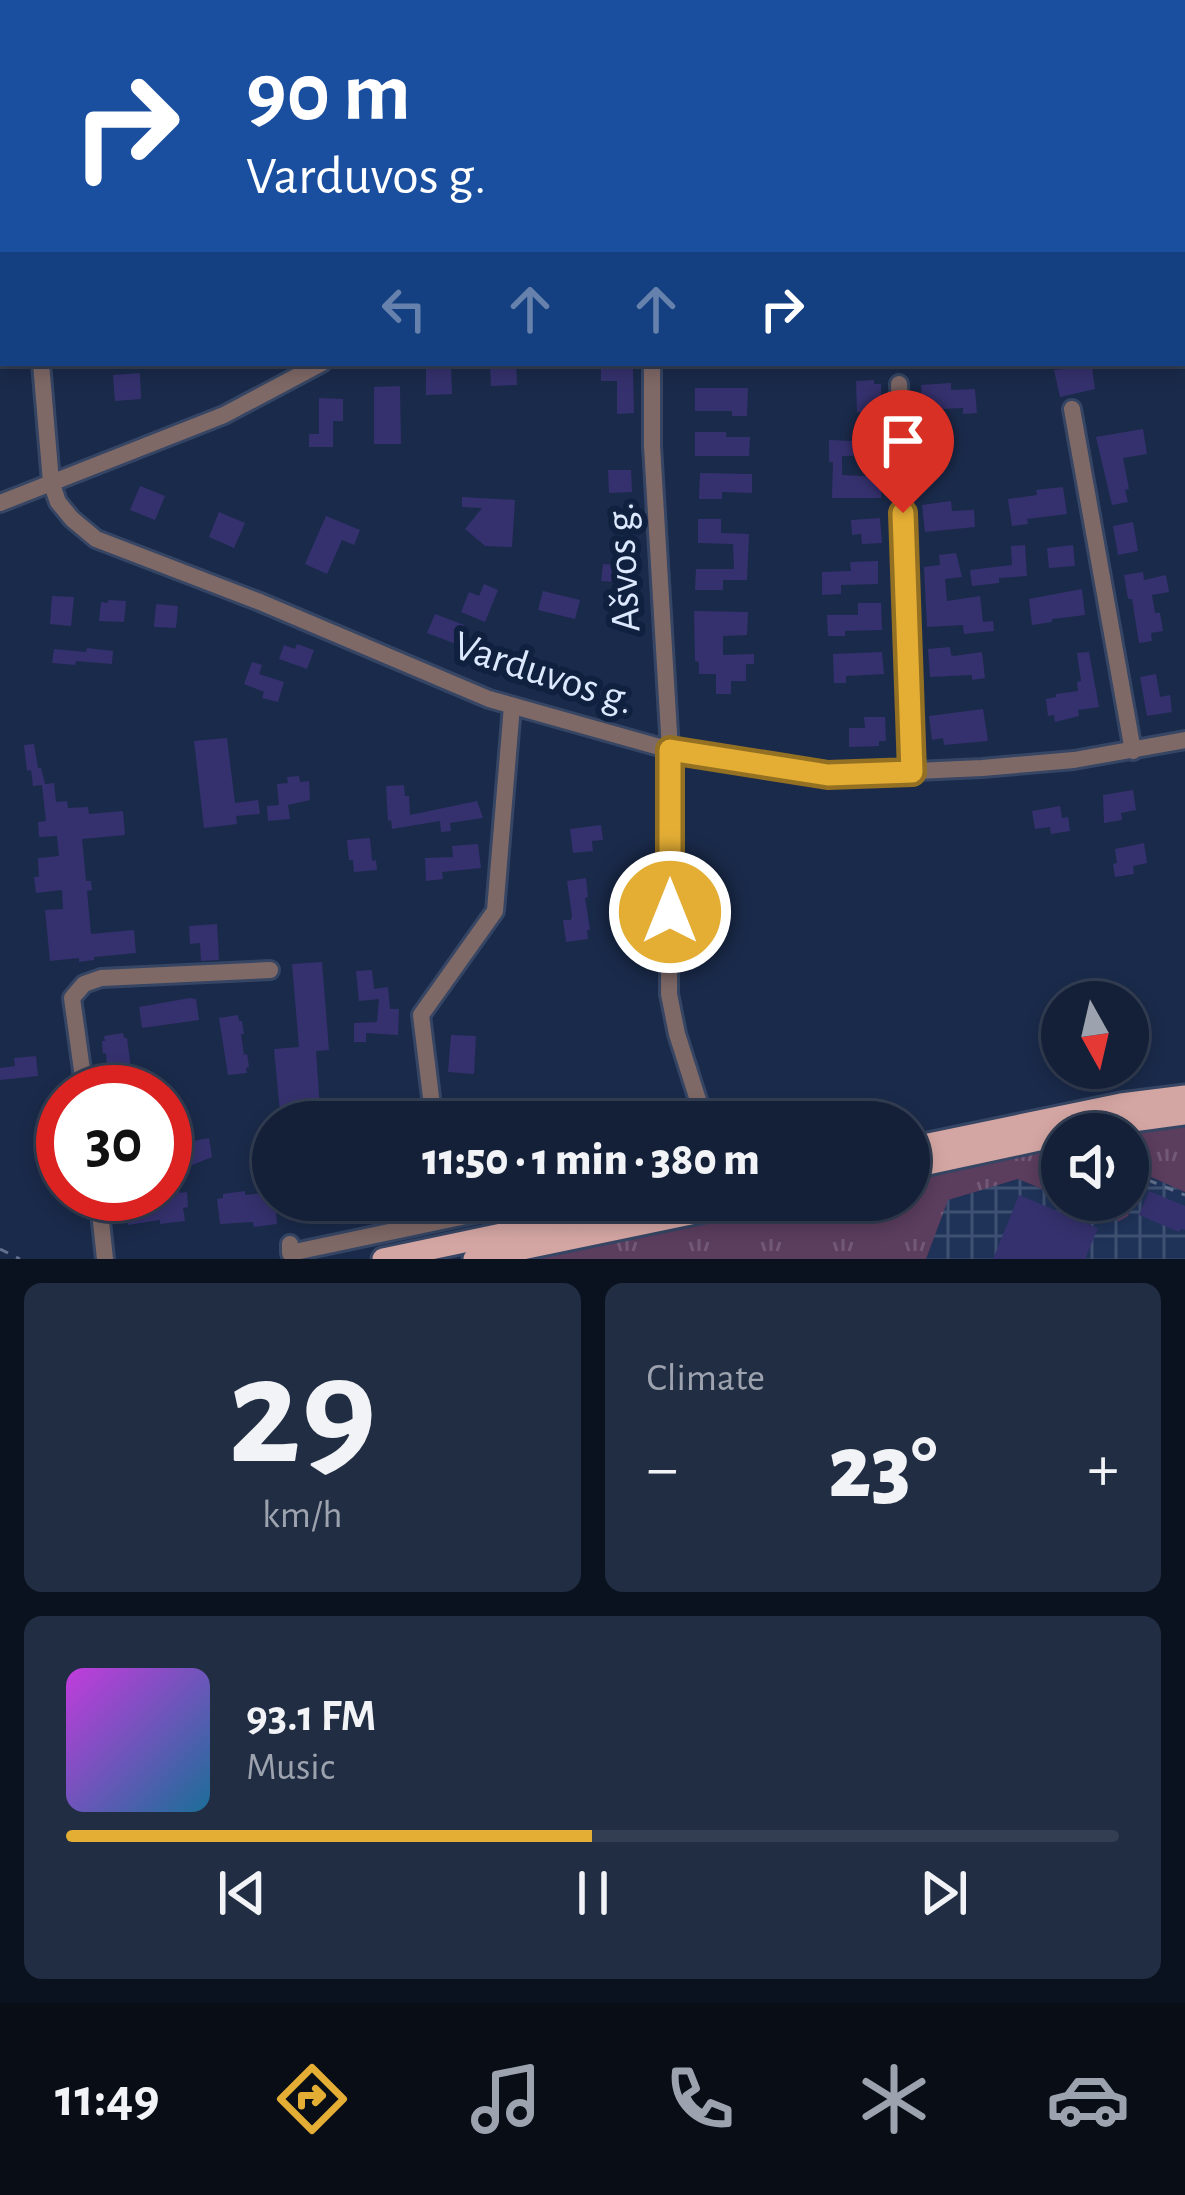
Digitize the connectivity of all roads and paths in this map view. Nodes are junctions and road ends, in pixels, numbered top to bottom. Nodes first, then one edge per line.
1 (41, 366) edge
2 (316, 366) edge
3 (652, 366) edge
4 (898, 383) dead end
5 (1072, 409) dead end
6 (51, 482) junction
7 (0, 503) edge
8 (512, 706) junction
9 (1185, 740) edge
10 (670, 750) junction
11 (1133, 751) junction
12 (912, 772) junction
13 (270, 970) dead end
14 (81, 1065) edge
15 (1185, 1096) edge
16 (431, 1101) edge
17 (699, 1101) edge
18 (1185, 1114) edge
19 (1149, 1119) edge
20 (1041, 1140) edge
21 (930, 1144) edge
22 (930, 1164) edge
23 (1149, 1180) edge
24 (1185, 1195) edge
25 (101, 1221) edge
26 (404, 1221) edge
27 (564, 1221) edge
28 (643, 1221) edge
29 (290, 1244) dead end
30 (0, 1249) edge
31 (20, 1259) edge
32 (105, 1259) edge
33 (383, 1259) edge
34 (474, 1259) edge

1 - 6 street
2 - 6 street
3 - 10 street, Ašvos g.
4 - 12 street
5 - 11 street
6 - 7 street
6 - 8 street, Varduvos g.
8 - 10 street, Varduvos g.
8 - 16 street
9 - 11 street, Varduvos g.
10 - 12 street, Varduvos g.
10 - 17 street, Ašvos g.
11 - 12 street, Varduvos g.
13 - 14 street
15 - 21 main road
18 - 19 main road
20 - 22 main road
23 - 24 path
25 - 32 street
26 - 29 street
27 - 33 main road
28 - 34 main road
30 - 31 path

